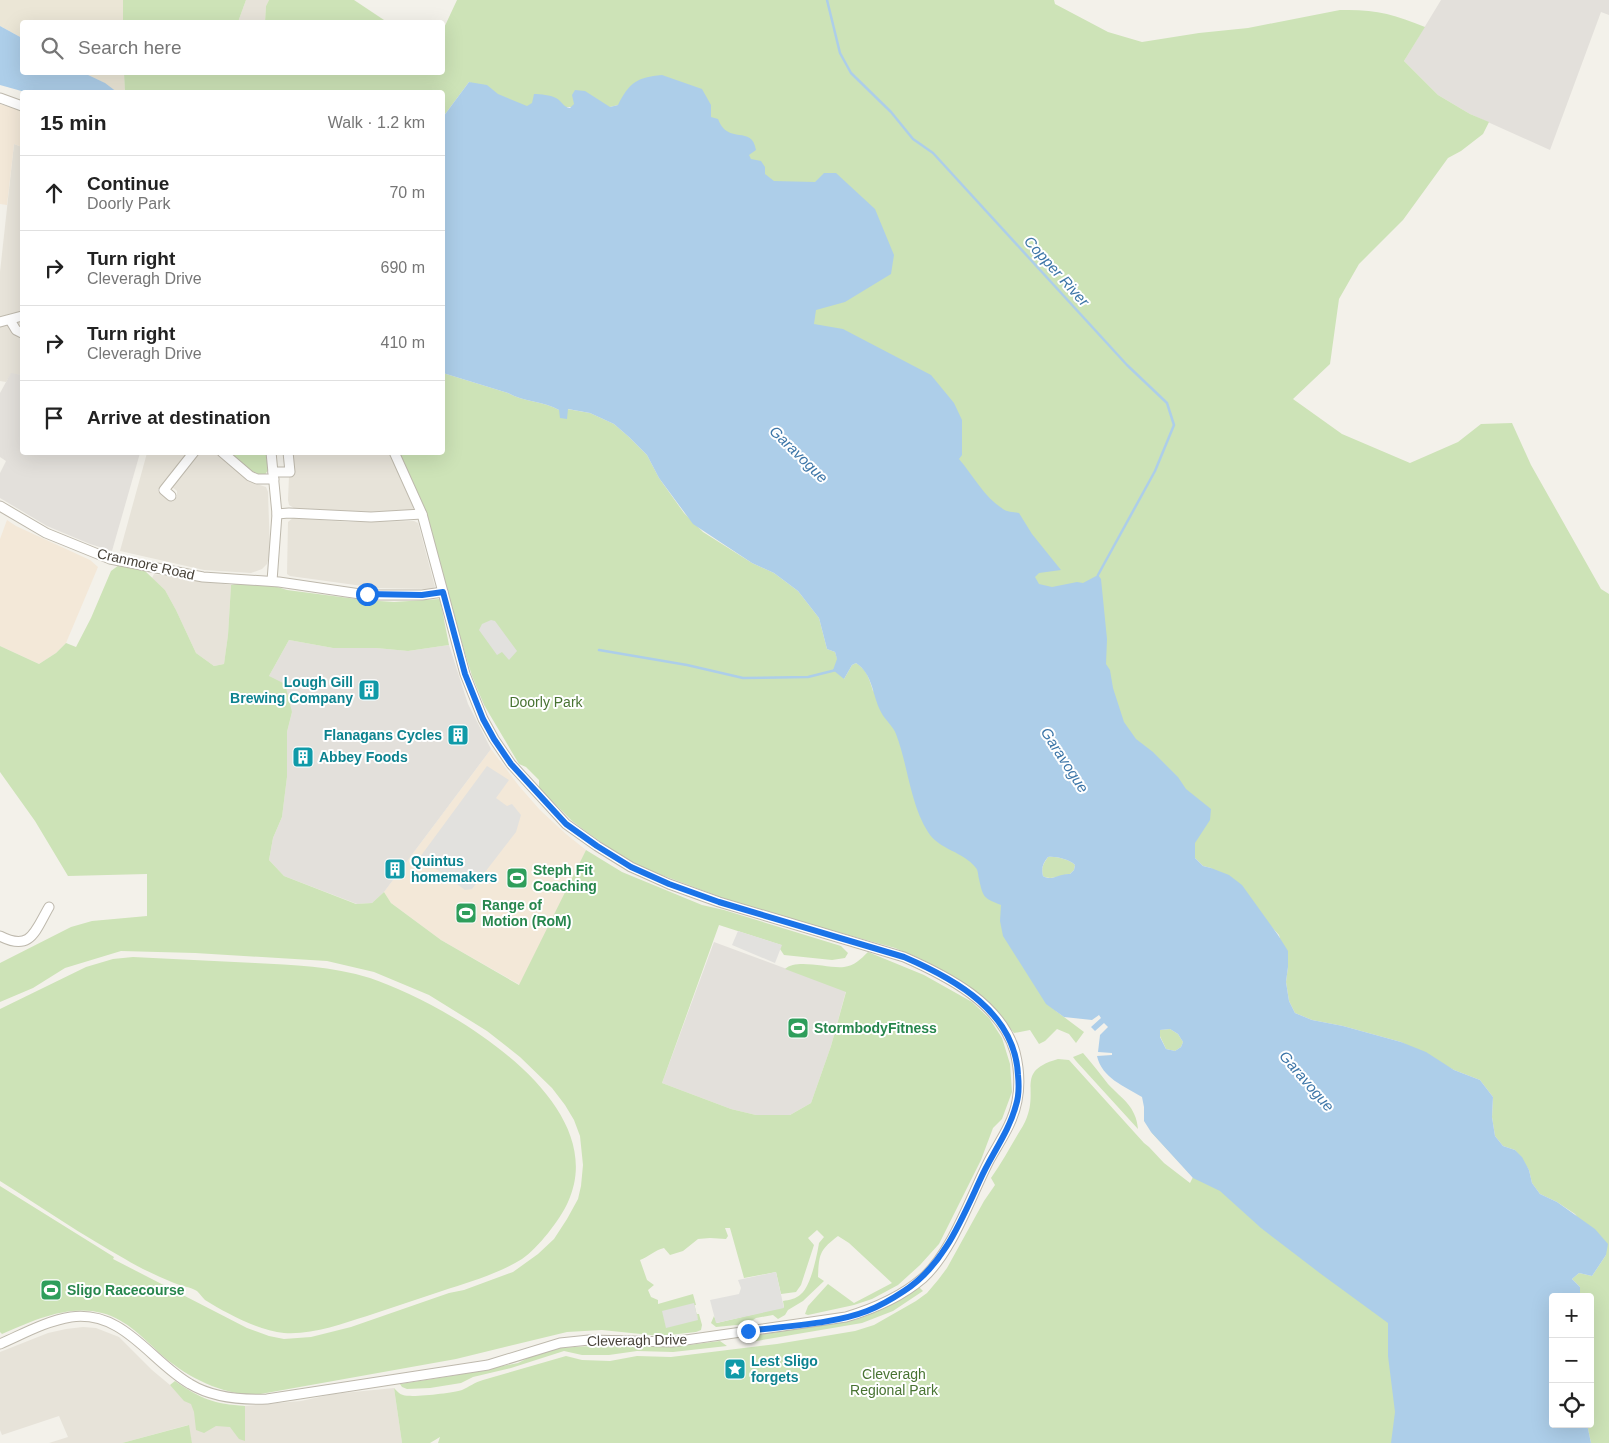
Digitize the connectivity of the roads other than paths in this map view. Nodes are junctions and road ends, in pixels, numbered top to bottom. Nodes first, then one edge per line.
1 (0, 98) edge
2 (20, 105) edge
3 (20, 317) edge
4 (10, 320) junction
5 (0, 322) edge
6 (20, 333) edge
7 (192, 455) edge
8 (226, 455) edge
9 (272, 455) edge
10 (288, 455) edge
11 (395, 455) edge
12 (273, 475) junction
13 (172, 496) dead end
14 (0, 506) edge
15 (276, 514) junction
16 (422, 514) junction
17 (272, 582) junction
18 (443, 592) junction
19 (49, 908) dead end
20 (0, 936) edge
21 (0, 1344) edge

1 - 2 street
3 - 4 street
4 - 5 street
4 - 6 street
7 - 13 street
8 - 12 street
9 - 12 street
10 - 12 street
11 - 16 street
12 - 15 street
14 - 17 street, Cranmore Road
15 - 16 street
15 - 17 street
16 - 18 street
17 - 18 street
18 - 21 street, Cleveragh Drive
19 - 20 street

